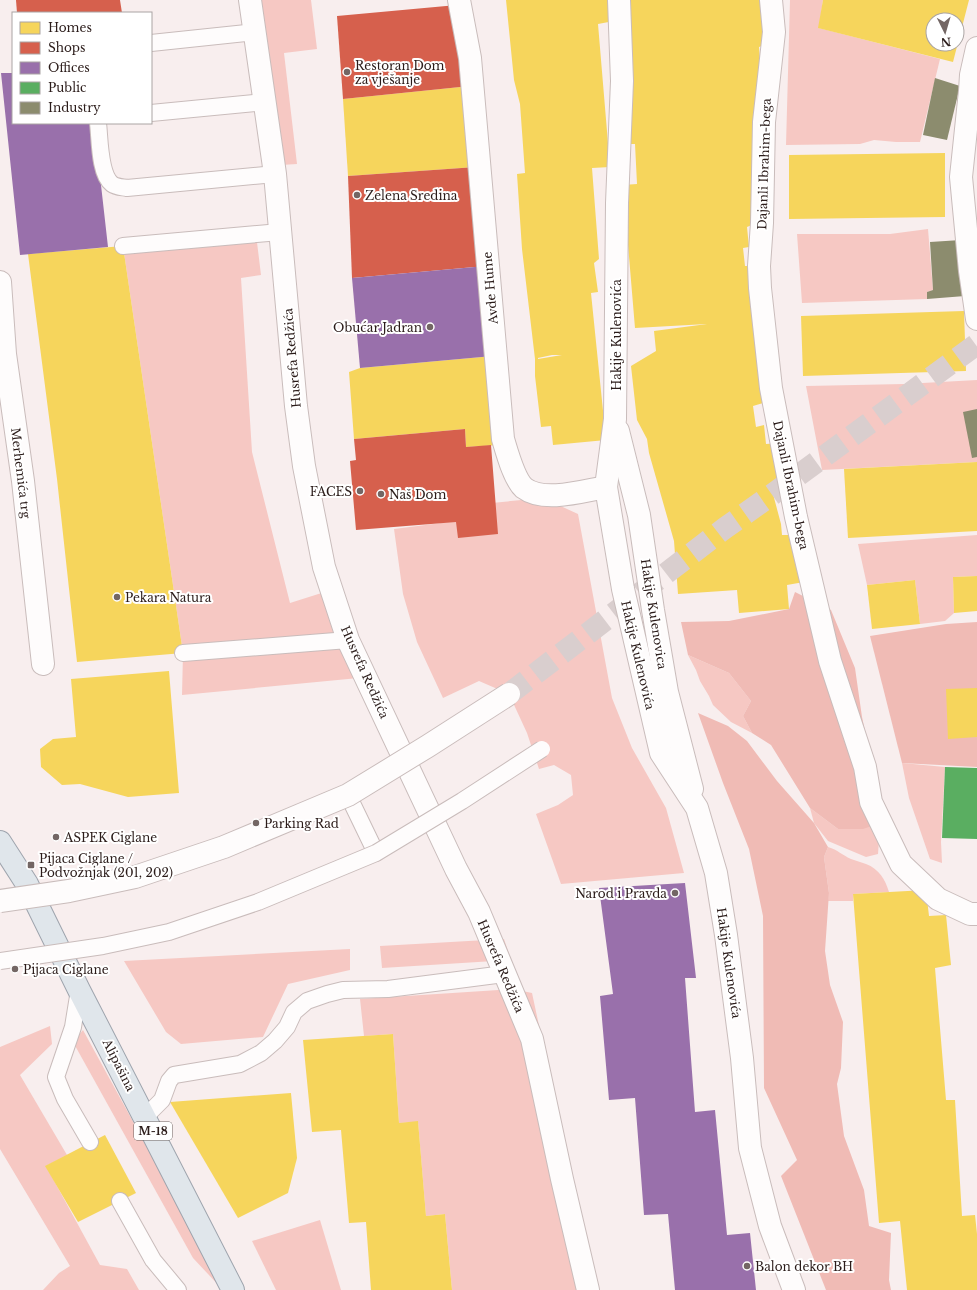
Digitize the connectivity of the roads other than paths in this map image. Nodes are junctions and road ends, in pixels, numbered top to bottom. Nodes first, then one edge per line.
1 (250, 0) edge
2 (459, 0) edge
3 (619, 0) edge
4 (771, 0) edge
5 (256, 32) junction
6 (152, 43) edge
7 (977, 48) edge
8 (265, 102) junction
9 (152, 113) edge
10 (98, 124) edge
11 (275, 174) junction
12 (280, 232) junction
13 (123, 246) dead end
14 (0, 282) edge
15 (977, 319) edge
16 (615, 419) junction
17 (606, 487) junction
18 (348, 640) junction
19 (184, 653) dead end
20 (43, 664) dead end
21 (509, 694) tunnel mouth
22 (542, 749) dead end
23 (348, 795) junction
24 (697, 808) junction
25 (0, 842) edge
26 (376, 853) junction
27 (0, 901) edge
28 (977, 914) edge
29 (0, 960) edge
30 (504, 974) junction
31 (79, 990) junction
32 (145, 1117) junction
33 (90, 1142) dead end
34 (120, 1201) dead end
35 (178, 1290) edge
36 (233, 1290) edge
37 (588, 1290) edge
38 (794, 1290) edge

1 - 5 street, Husrefa Redžića
2 - 17 street, Avde Hume
3 - 16 street, Hakije Kulenovića
4 - 28 street, Dajanli Ibrahim-bega
5 - 6 lane
5 - 8 street, Husrefa Redžića
7 - 15 street
8 - 9 lane
8 - 11 street, Husrefa Redžića
10 - 11 lane
11 - 12 street, Husrefa Redžića
12 - 13 lane
12 - 18 street, Husrefa Redžića
14 - 20 street, Merhemića trg
16 - 17 street, Hakije Kulenovića
16 - 24 street, Hakije Kulenovica
17 - 24 street, Hakije Kulenovića
18 - 19 lane
18 - 30 street, Husrefa Redžića
21 - 23 street, bridge
22 - 26 lane, bridge
23 - 26 lane
23 - 27 street, bridge
24 - 38 street, Hakije Kulenovića
25 - 31 main road, Alipašina / M-18
26 - 29 lane, bridge
30 - 32 lane
30 - 37 street, Husrefa Redžića
31 - 32 main road, Alipašina / M-18
31 - 33 lane
32 - 36 main road, Alipašina / M-18
34 - 35 lane

